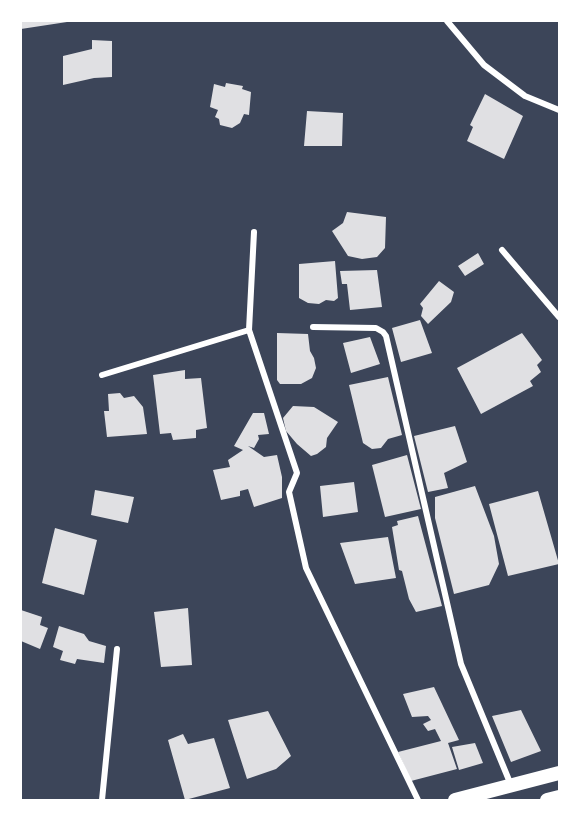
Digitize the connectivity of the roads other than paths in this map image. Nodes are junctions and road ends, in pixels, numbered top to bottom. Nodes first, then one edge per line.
1 (447, 21) edge
2 (559, 111) edge
3 (254, 232) dead end
4 (502, 250) dead end
5 (559, 317) edge
6 (313, 327) dead end
7 (249, 330) junction
8 (102, 375) dead end
9 (117, 649) dead end
10 (559, 773) edge
11 (512, 785) junction
12 (559, 797) edge
13 (102, 800) edge
14 (418, 800) edge
15 (455, 800) edge
16 (547, 800) edge

1 - 2 street
3 - 7 street
4 - 5 street
6 - 11 street
7 - 8 street
7 - 14 street
9 - 13 street
10 - 11 main road
11 - 15 main road
12 - 16 main road

